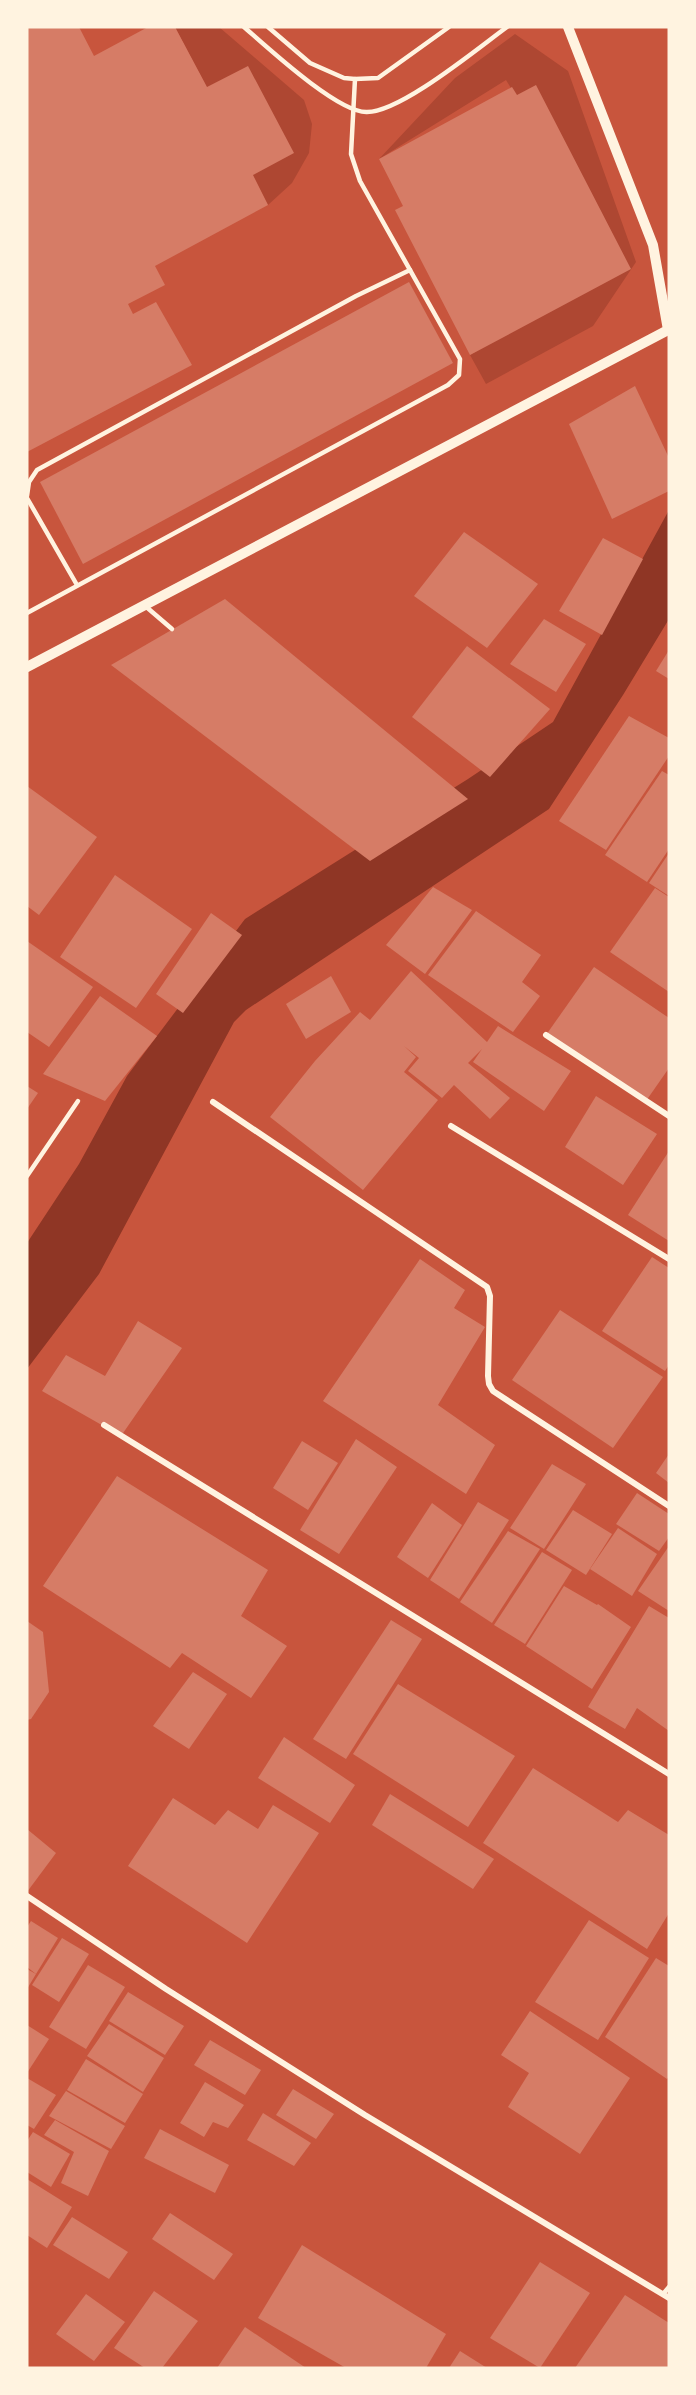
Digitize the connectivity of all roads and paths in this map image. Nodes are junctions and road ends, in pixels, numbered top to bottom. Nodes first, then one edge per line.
1 (244, 27) edge
2 (268, 27) edge
3 (449, 27) edge
4 (507, 27) edge
5 (568, 27) edge
6 (355, 79) junction
7 (353, 108) junction
8 (410, 270) junction
9 (668, 331) edge
10 (28, 483) edge
11 (27, 497) edge
12 (77, 585) junction
13 (144, 605) junction
14 (27, 613) edge
15 (172, 630) dead end
16 (27, 667) edge
17 (546, 1035) dead end
18 (78, 1101) dead end
19 (213, 1102) dead end
20 (669, 1116) edge
21 (451, 1126) dead end
22 (27, 1176) edge
23 (669, 1259) edge
24 (104, 1425) dead end
25 (669, 1506) edge
26 (669, 1774) edge
27 (27, 1896) edge
28 (669, 2287) edge
29 (666, 2296) edge

1 - 7 lane
2 - 6 lane
3 - 6 lane
4 - 7 lane
5 - 9 street
6 - 7 lane
7 - 8 lane
8 - 10 lane
8 - 12 lane
9 - 13 street
10 - 11 lane
11 - 12 lane
12 - 14 lane
13 - 15 lane
13 - 16 street
17 - 20 street
18 - 22 lane
19 - 25 street
21 - 23 street
24 - 26 street
27 - 29 street
28 - 29 lane

